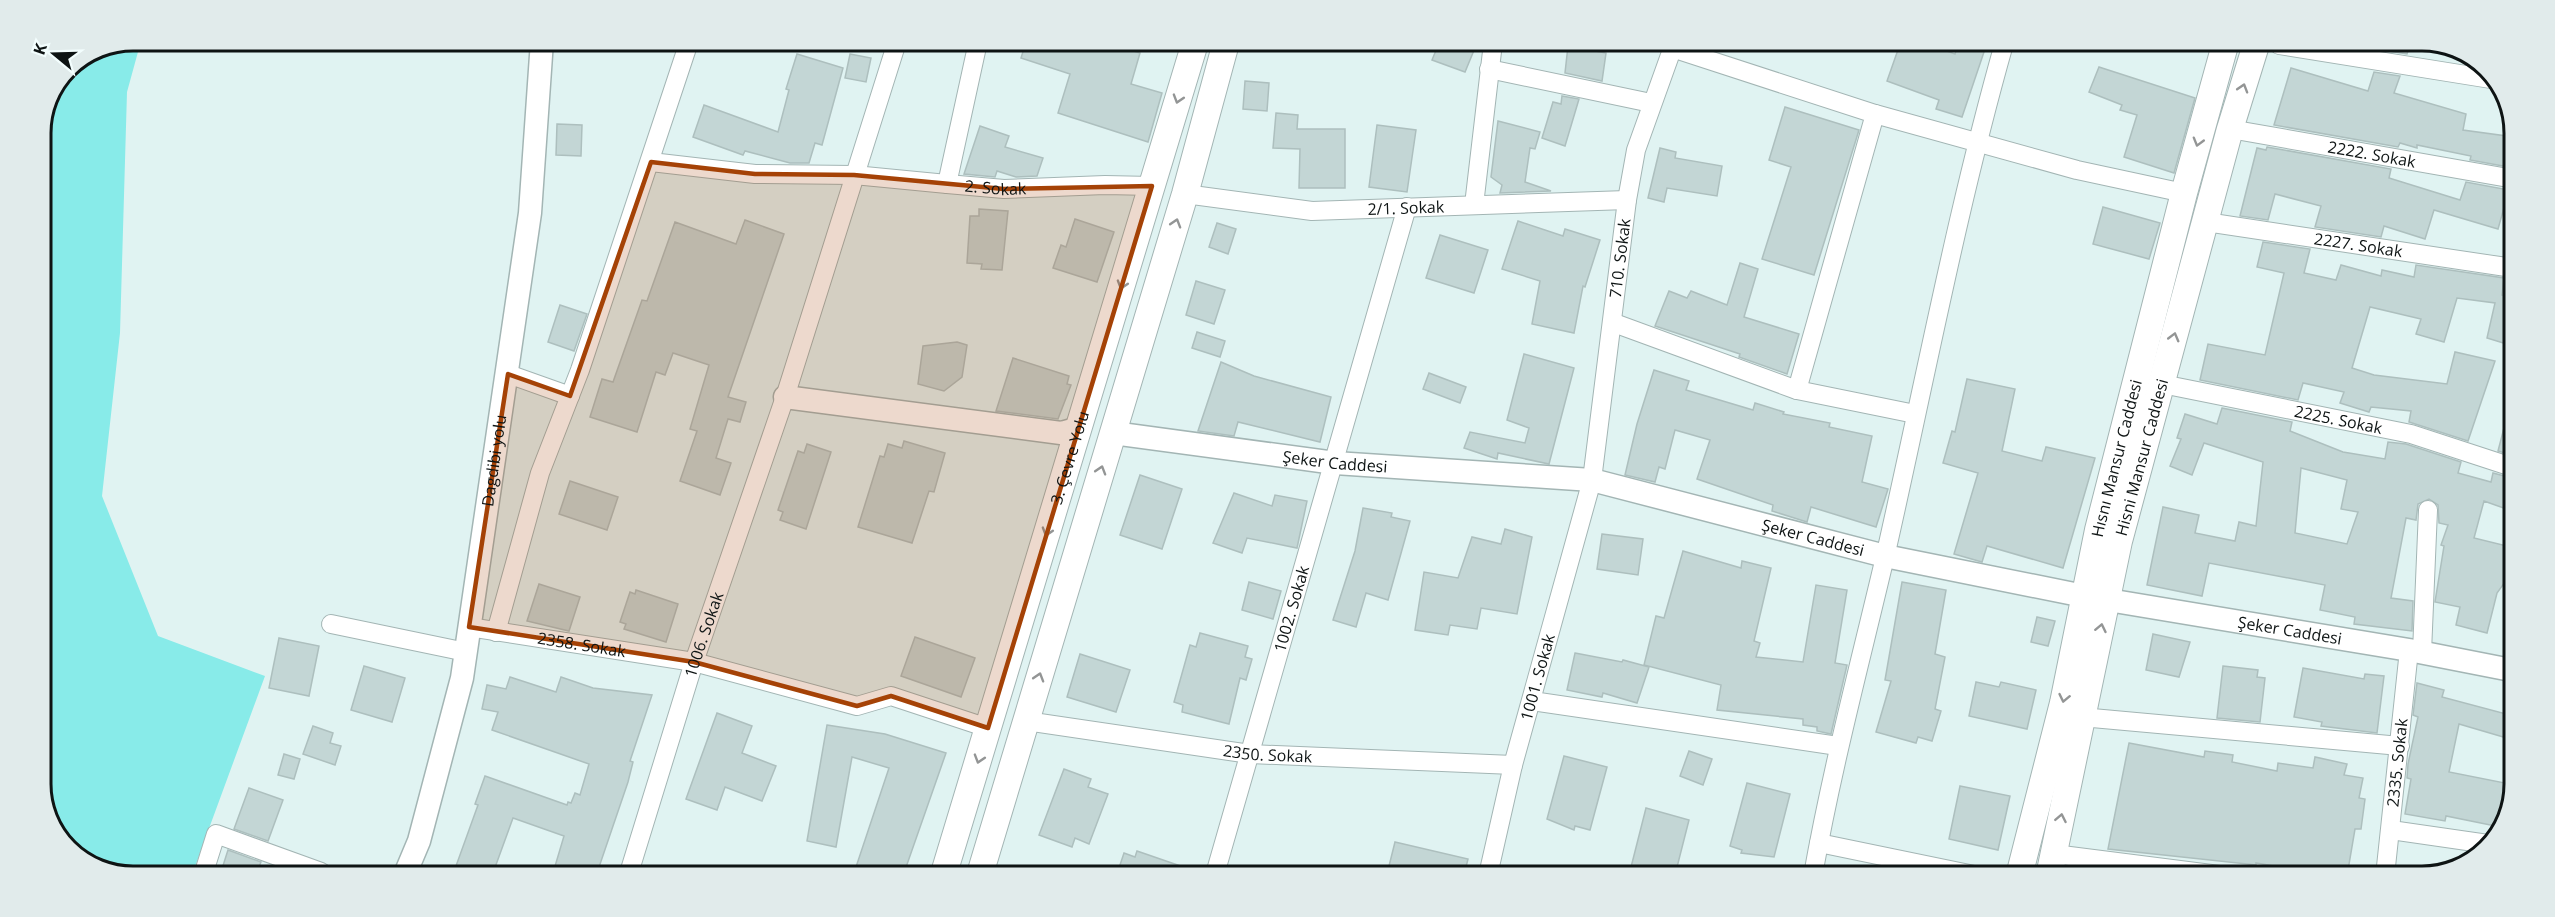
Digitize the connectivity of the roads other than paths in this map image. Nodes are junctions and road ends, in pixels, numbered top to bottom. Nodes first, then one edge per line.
1 (541, 51) edge
2 (687, 51) edge
3 (894, 51) edge
4 (976, 51) edge
5 (1193, 51) edge
6 (1224, 51) edge
7 (1491, 51) edge
8 (1671, 51) edge
9 (1688, 51) edge
10 (2002, 51) edge
11 (2223, 51) edge
12 (2254, 51) edge
13 (2316, 51) edge
14 (1489, 69) junction
15 (2482, 78) edge
16 (1651, 103) junction
17 (1875, 114) junction
18 (2230, 129) junction
19 (1977, 141) junction
20 (651, 162) junction
21 (854, 175) junction
22 (2504, 177) edge
23 (947, 184) junction
24 (1152, 186) junction
25 (2184, 193) junction
26 (1185, 194) junction
27 (1627, 200) junction
28 (1474, 205) junction
29 (1407, 207) junction
30 (2206, 222) junction
31 (2504, 267) edge
32 (1614, 323) junction
33 (508, 374) junction
34 (2162, 384) junction
35 (1797, 390) junction
36 (570, 396) junction
37 (785, 397) junction
38 (1915, 414) junction
39 (1079, 428) junction
40 (1113, 433) junction
41 (1335, 463) junction
42 (2504, 464) edge
43 (1592, 480) junction
44 (2428, 510) dead end
45 (1885, 556) junction
46 (2096, 598) junction
47 (331, 624) dead end
48 (469, 627) junction
49 (496, 632) junction
50 (2415, 651) junction
51 (466, 652) junction
52 (694, 662) junction
53 (2504, 669) edge
54 (1532, 701) junction
55 (2081, 717) junction
56 (1026, 721) junction
57 (988, 728) junction
58 (1839, 746) junction
59 (2400, 746) junction
60 (1250, 754) junction
61 (1513, 765) junction
62 (2391, 830) junction
63 (1819, 843) junction
64 (2479, 843) edge
65 (2051, 865) edge
66 (206, 866) edge
67 (304, 866) edge
68 (408, 866) edge
69 (631, 866) edge
70 (946, 866) edge
71 (982, 866) edge
72 (1217, 866) edge
73 (1490, 866) edge
74 (1815, 866) edge
75 (1931, 866) edge
76 (2022, 866) edge
77 (2067, 866) edge
78 (2386, 866) edge

1 - 33 street, Dagdibi yolu
2 - 20 street
3 - 21 street, 1006. Sokak
4 - 23 street, 2. Sokak
5 -> 24 main road, 3. Çevre Yolu
6 - 26 main road, 3. Çevre Yolu
7 - 14 street
8 - 16 street, 710. Sokak
9 - 17 street
10 - 19 street
11 -> 25 main road, Hısnı Mansur Caddesi
18 -> 12 main road, Hisni Mansur Caddesi
13 - 15 street
14 - 16 street
14 - 28 street
16 - 27 street, 710. Sokak
17 - 19 street
17 - 35 street
18 - 22 street, 2222. Sokak
18 - 30 main road, Hisni Mansur Caddesi
19 - 25 street
19 - 38 street
20 - 21 street
20 - 36 street
21 - 23 street
21 - 37 street, 1006. Sokak
23 - 24 street, 2. Sokak
24 -> 39 main road, 3. Çevre Yolu
25 - 46 main road, Hısnı Mansur Caddesi
26 - 29 street, 2/1. Sokak
40 -> 26 main road, 3. Çevre Yolu
27 - 28 street, 2/1. Sokak
27 - 32 street, 710. Sokak
28 - 29 street, 2/1. Sokak
29 - 41 street, 1002. Sokak
30 - 31 street, 2227. Sokak
34 -> 30 main road, Hisni Mansur Caddesi
32 - 35 street
32 - 43 street, 710. Sokak
33 - 36 street
33 - 48 street, Dagdibi yolu
34 - 42 street, 2225. Sokak
34 - 46 main road, Hisni Mansur Caddesi
35 - 38 street
36 - 49 street
37 - 39 street
37 - 52 street, 1006. Sokak
38 - 45 street
39 -> 57 main road, 3. Çevre Yolu
40 - 41 street, Şeker Caddesi
56 -> 40 main road, 3. Çevre Yolu
41 - 43 street, Şeker Caddesi
41 - 60 street, 1002. Sokak
43 - 45 street, Şeker Caddesi
43 - 54 street, 1001. Sokak
44 - 50 street, 2335. Sokak
45 - 46 street, Şeker Caddesi
45 - 58 street
46 - 50 street, Şeker Caddesi
55 -> 46 main road, Hisni Mansur Caddesi
46 -> 76 main road, Hısnı Mansur Caddesi
47 - 51 street
48 - 49 street, 2358. Sokak
48 - 51 street, Dagdibi yolu
49 - 52 street, 2358. Sokak
50 - 53 street, Şeker Caddesi
50 - 59 street, 2335. Sokak
51 - 68 street, Dagdibi yolu
52 - 57 street, 2358. Sokak
52 - 69 street, 1006. Sokak
54 - 58 street
54 - 61 street, 1001. Sokak
55 - 59 street
65 -> 55 main road, Hisni Mansur Caddesi
56 - 60 street, 2350. Sokak
56 - 71 main road, 3. Çevre Yolu
57 -> 70 main road, 3. Çevre Yolu
58 - 63 street
59 - 62 street, 2335. Sokak
60 - 61 street, 2350. Sokak
60 - 72 street, 1002. Sokak
61 - 73 street, 1001. Sokak
62 - 64 street
62 - 78 street, 2335. Sokak
63 - 74 street
63 - 75 street
65 - 77 street
66 - 67 street

